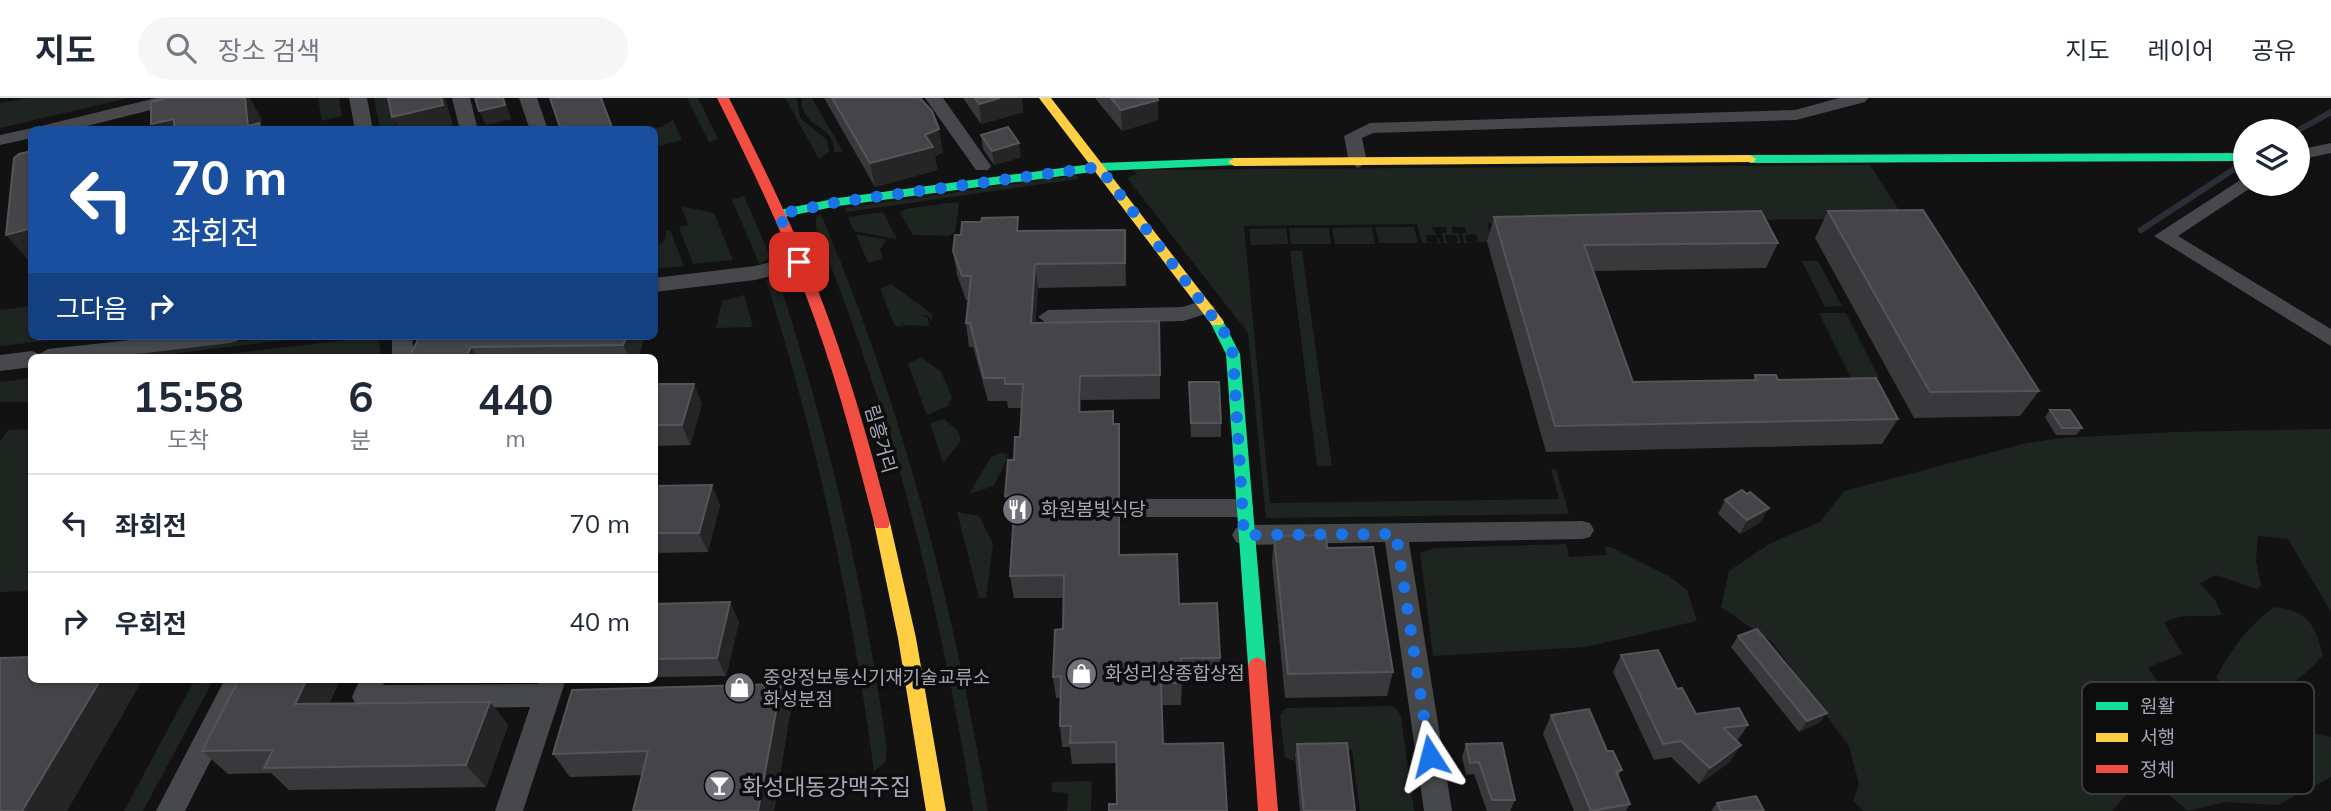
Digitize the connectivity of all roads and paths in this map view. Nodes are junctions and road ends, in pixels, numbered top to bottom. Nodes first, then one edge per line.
1 (177, 98) edge
2 (358, 98) edge
3 (461, 98) edge
4 (528, 98) edge
5 (723, 98) edge
6 (934, 98) edge
7 (1045, 98) edge
8 (1859, 98) edge
9 (63, 126) edge
10 (362, 126) edge
11 (468, 126) edge
12 (536, 126) edge
13 (28, 134) edge
14 (0, 140) edge
15 (2331, 148) edge
16 (2310, 152) edge
17 (2233, 157) edge
18 (1359, 162) junction
19 (982, 166) dead end
20 (1099, 167) junction
21 (2233, 191) edge
22 (779, 214) junction
23 (799, 262) junction
24 (658, 285) edge
25 (1205, 307) junction
26 (1048, 317) dead end
27 (2331, 339) edge
28 (196, 340) edge
29 (74, 354) edge
30 (28, 359) edge
31 (0, 362) edge
32 (1147, 508) dead end
33 (1242, 508) junction
34 (1582, 530) dead end
35 (1396, 534) junction
36 (1244, 535) junction
37 (237, 683) edge
38 (371, 683) edge
39 (550, 687) edge
40 (170, 811) edge
41 (509, 811) edge
42 (936, 811) edge
43 (1268, 811) edge
44 (1438, 811) edge

1 - 9 street
2 - 10 street
3 - 11 street
4 - 12 street
5 - 22 street, 림흥거리
6 - 19 street
7 - 20 street
8 - 18 street
13 - 14 street
15 - 16 street
17 - 18 street
18 - 20 street
20 - 22 street
20 - 25 street
21 - 27 street
22 - 23 street, 림흥거리
23 - 24 street
23 - 42 street, 림흥거리
25 - 26 street
25 - 33 street
28 - 29 street
30 - 31 street
32 - 33 street
33 - 36 street
34 - 35 street
35 - 36 street
35 - 44 street
36 - 43 street
37 - 40 street
38 - 39 street
39 - 41 street

